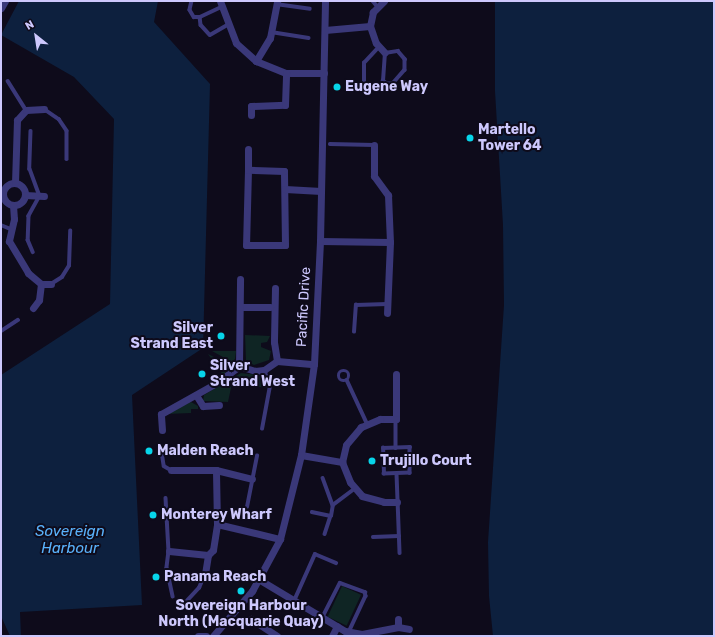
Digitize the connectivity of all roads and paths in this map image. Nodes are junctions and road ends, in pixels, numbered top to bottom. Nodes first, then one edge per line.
1 (5, 1) edge
2 (192, 1) edge
3 (325, 1) edge
4 (277, 2) edge
5 (378, 3) edge
6 (221, 4) edge
7 (1, 8) edge
8 (310, 9) dead end
9 (200, 17) junction
10 (227, 25) junction
11 (370, 26) junction
12 (325, 30) junction
13 (271, 32) junction
14 (309, 38) dead end
15 (379, 47) junction
16 (385, 53) junction
17 (256, 61) junction
18 (286, 73) junction
19 (324, 73) junction
20 (8, 81) dead end
21 (364, 87) dead end
22 (44, 109) joint
23 (26, 110) junction
24 (251, 115) dead end
25 (31, 131) dead end
26 (330, 144) dead end
27 (374, 145) joint
28 (248, 149) dead end
29 (67, 159) dead end
30 (248, 170) junction
31 (15, 183) junction
32 (285, 189) junction
33 (321, 191) junction
34 (2, 194) edge
35 (25, 195) junction
36 (42, 196) junction
37 (13, 206) junction
38 (1, 225) edge
39 (11, 229) junction
40 (70, 231) dead end
41 (320, 241) junction
42 (390, 242) junction
43 (33, 252) dead end
44 (240, 279) dead end
45 (41, 284) junction
46 (51, 284) joint
47 (275, 288) dead end
48 (387, 304) junction
49 (240, 307) junction
50 (270, 307) dead end
51 (33, 308) dead end
52 (387, 313) dead end
53 (18, 320) dead end
54 (1, 331) edge
55 (354, 332) dead end
56 (277, 361) junction
57 (314, 364) junction
58 (239, 366) junction
59 (264, 370) junction
60 (396, 374) dead end
61 (347, 380) dead end
62 (196, 395) junction
63 (219, 405) dead end
64 (396, 419) junction
65 (367, 423) junction
66 (262, 429) dead end
67 (162, 430) dead end
68 (161, 446) dead end
69 (396, 448) junction
70 (301, 455) junction
71 (257, 456) dead end
72 (342, 462) junction
73 (170, 470) joint
74 (216, 470) junction
75 (397, 474) junction
76 (323, 478) dead end
77 (252, 479) junction
78 (354, 489) junction
79 (166, 498) dead end
80 (397, 502) junction
81 (333, 505) junction
82 (247, 507) dead end
83 (312, 512) dead end
84 (331, 516) junction
85 (217, 524) junction
86 (325, 534) dead end
87 (399, 536) junction
88 (373, 537) dead end
89 (280, 539) junction
90 (169, 551) junction
91 (400, 553) dead end
92 (208, 555) junction
93 (336, 563) dead end
94 (206, 574) joint
95 (260, 580) junction
96 (173, 596) dead end
97 (294, 601) junction
98 (184, 604) dead end
99 (322, 618) junction
100 (251, 619) dead end
101 (398, 619) dead end
102 (336, 626) junction
103 (398, 627) junction
104 (410, 629) dead end
105 (349, 632) junction
106 (362, 635) edge
107 (198, 636) edge
108 (206, 636) edge
109 (213, 636) edge
110 (277, 636) edge
111 (332, 636) edge

1 - 7 street
2 - 9 lane
3 - 12 street, Pacific Drive
4 - 8 lane
4 - 13 street
5 - 11 street
6 - 9 lane
6 - 10 street
9 - 10 lane
10 - 17 street
11 - 12 street
11 - 15 street
12 - 19 street, Pacific Drive
13 - 14 lane
13 - 17 street
15 - 16 street
15 - 21 lane
16 - 16 lane
17 - 18 street
18 - 19 street
18 - 24 street
19 - 33 street, Pacific Drive
20 - 23 lane
22 - 23 street
22 - 29 lane
23 - 31 street
25 - 36 lane
26 - 27 lane
27 - 42 street
28 - 30 street
30 - 32 street
30 - 32 street
31 - 34 street
31 - 35 street
32 - 33 street
33 - 41 street, Pacific Drive
34 - 37 street
35 - 36 street
35 - 37 street
36 - 43 lane
37 - 39 street
38 - 39 lane
39 - 45 street
40 - 46 lane
41 - 42 street
41 - 57 street, Pacific Drive
42 - 48 street
44 - 49 street
45 - 46 street
45 - 51 street
47 - 56 street
48 - 52 street
48 - 55 lane
49 - 50 street
49 - 58 street
53 - 54 lane
56 - 57 street
56 - 59 street
57 - 70 street, Pacific Drive
58 - 59 street
58 - 62 street
59 - 66 lane
60 - 64 street
61 - 65 lane
62 - 63 street
62 - 67 street
64 - 65 street
64 - 69 lane
65 - 72 street
68 - 73 lane
69 - 75 lane
69 - 75 lane
70 - 72 street
70 - 89 street, Pacific Drive
71 - 77 lane
72 - 78 street
73 - 74 street
74 - 77 street
74 - 85 street
75 - 80 lane
76 - 81 lane
77 - 82 lane
78 - 80 street
78 - 81 lane
79 - 90 lane
80 - 87 lane
81 - 84 lane
83 - 84 lane
84 - 86 lane
85 - 89 street
85 - 92 street
87 - 88 lane
87 - 91 lane
89 - 95 street, Pacific Drive
90 - 92 street
90 - 96 lane
92 - 94 street
93 - 97 lane
94 - 98 lane
95 - 97 street
95 - 109 street, Pacific Drive
97 - 99 street
99 - 102 street
99 - 105 lane
100 - 110 street
101 - 103 street
102 - 105 street
102 - 111 street
103 - 104 street
103 - 106 street
105 - 106 street
107 - 108 street

